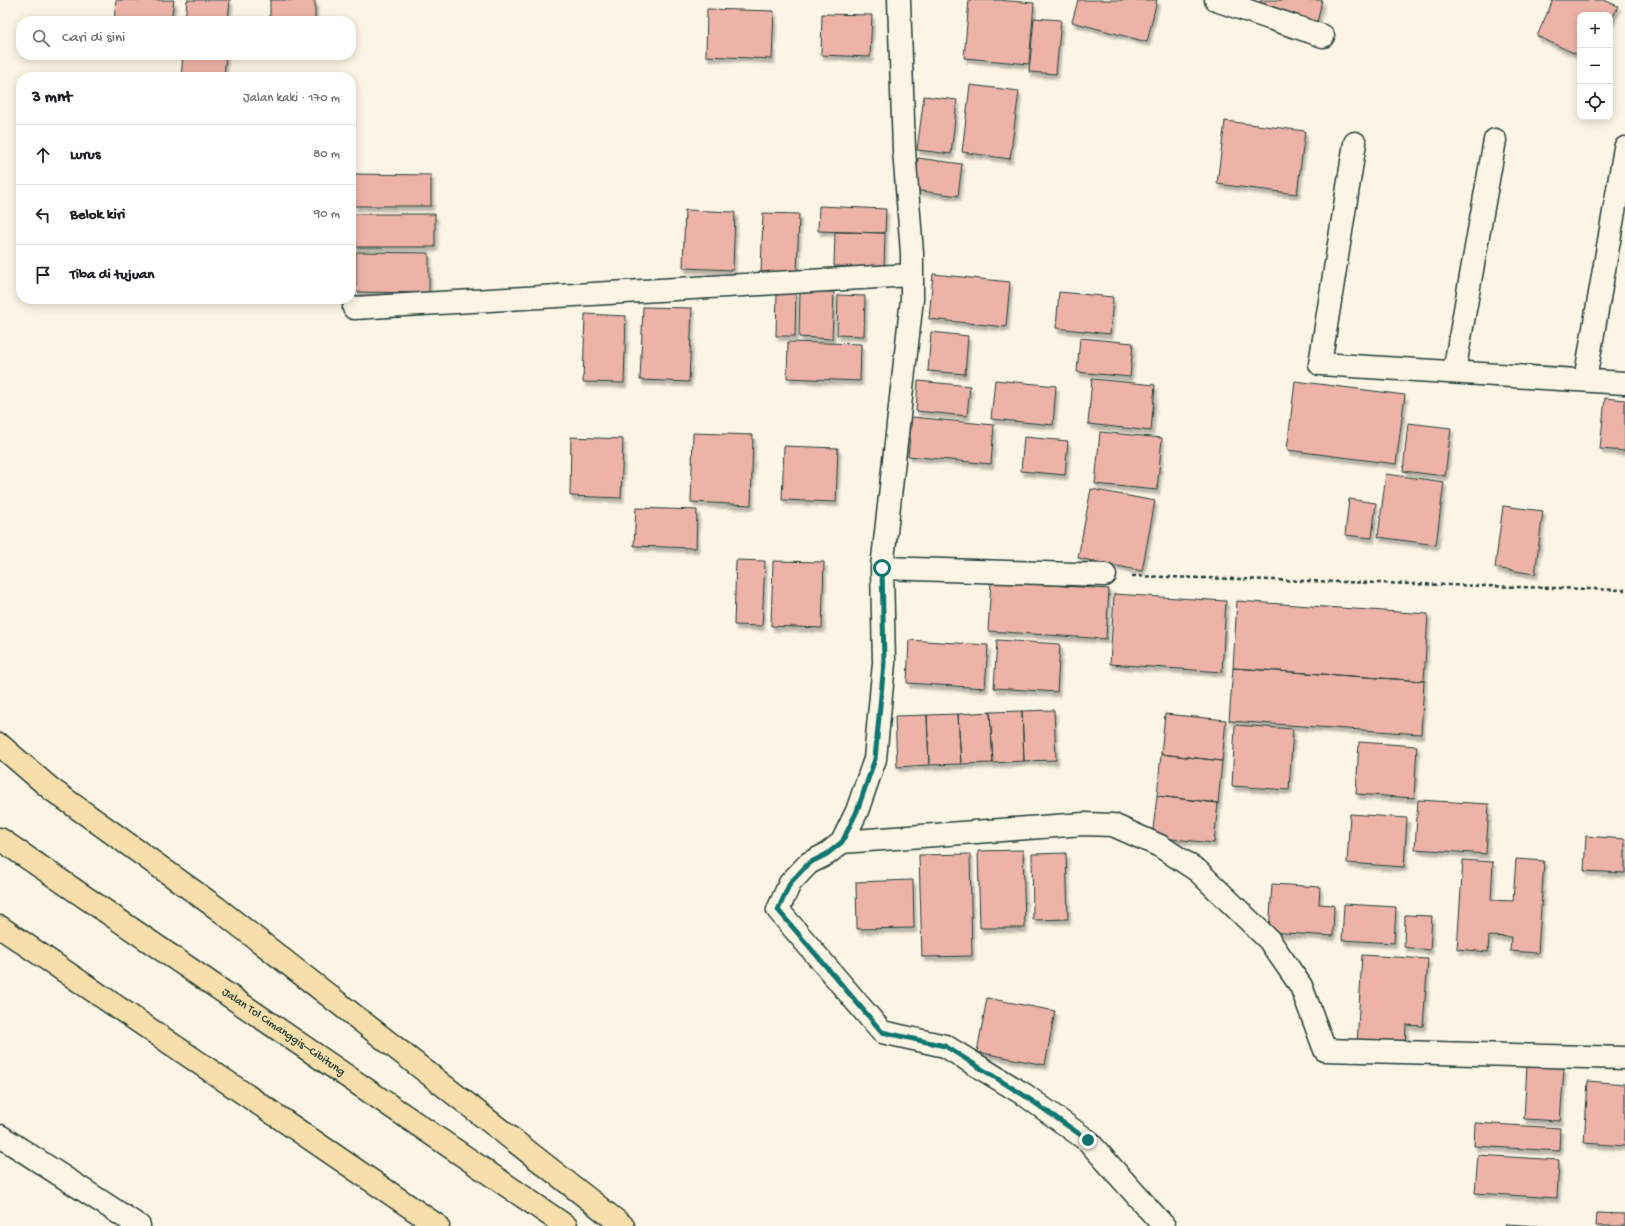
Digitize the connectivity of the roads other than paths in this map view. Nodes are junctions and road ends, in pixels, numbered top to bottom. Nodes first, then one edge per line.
1 (899, 0) edge
2 (1216, 0) edge
3 (1323, 36) dead end
4 (1494, 140) dead end
5 (1355, 143) dead end
6 (1625, 148) edge
7 (911, 275) junction
8 (354, 308) dead end
9 (1454, 372) junction
10 (1585, 380) junction
11 (1625, 383) edge
12 (882, 568) junction
13 (1105, 575) road end
14 (0, 744) edge
15 (0, 839) edge
16 (842, 842) junction
17 (0, 927) edge
18 (1625, 1058) edge
19 (0, 1136) edge
20 (139, 1226) edge
21 (438, 1226) edge
22 (566, 1226) edge
23 (623, 1226) edge
24 (1164, 1226) edge

1 - 7 street
2 - 3 street
4 - 9 street
5 - 9 street
6 - 10 street
7 - 8 street
7 - 12 street
9 - 10 street
10 - 11 street
12 - 13 street
12 - 16 street
14 - 23 highway
15 - 22 highway, Jalan Tol Cimanggis–Cibitung
16 - 18 street
16 - 24 street
17 - 21 highway
19 - 20 street

